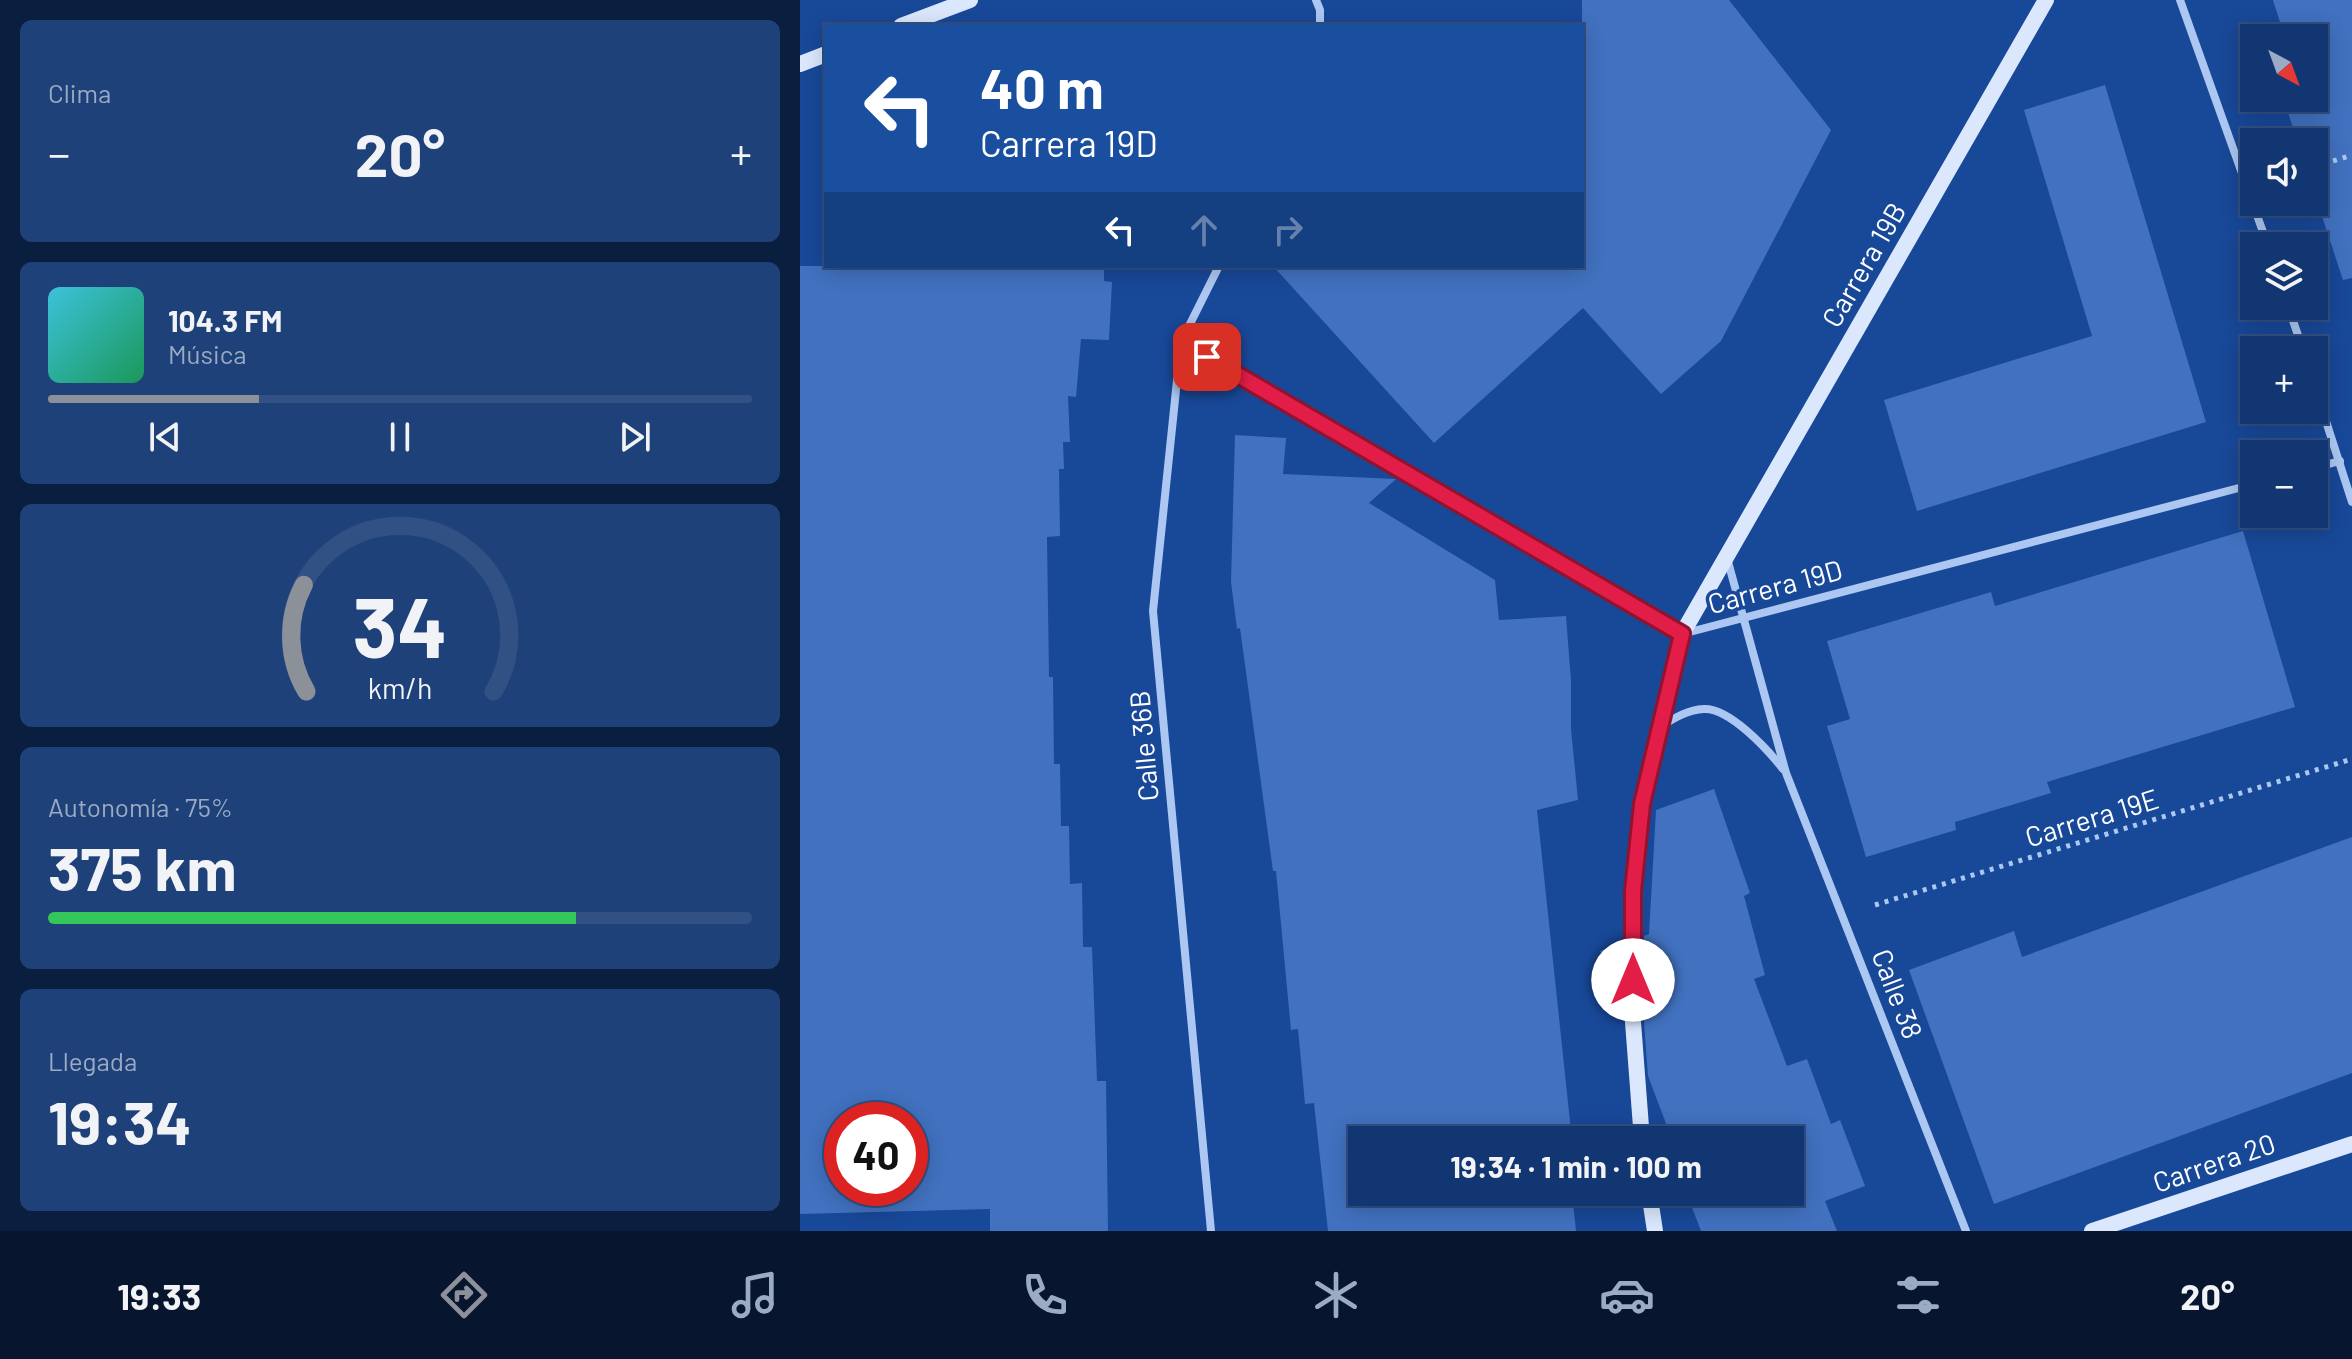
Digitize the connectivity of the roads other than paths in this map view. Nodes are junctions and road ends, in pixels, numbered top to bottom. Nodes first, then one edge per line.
1 (970, 0) edge
2 (1316, 0) edge
3 (2046, 0) edge
4 (2171, 0) edge
5 (2182, 5) edge
6 (906, 24) edge
7 (1320, 24) edge
8 (824, 55) edge
9 (800, 64) edge
10 (2263, 232) edge
11 (1218, 268) edge
12 (1181, 342) junction
13 (2328, 424) edge
14 (2340, 461) junction
15 (2328, 464) edge
16 (2240, 488) edge
17 (2352, 502) edge
18 (1727, 556) junction
19 (1745, 618) junction
20 (1682, 634) junction
21 (1660, 726) junction
22 (1786, 773) junction
23 (1641, 1126) edge
24 (2352, 1144) edge
25 (1651, 1206) edge
26 (1211, 1231) edge
27 (1655, 1231) edge
28 (1966, 1231) edge
29 (2092, 1231) edge

1 - 6 street
2 - 7 street
3 - 18 street, Carrera 19B
4 - 5 street
5 - 10 street
8 - 9 street
11 - 12 street, Calle 36B
12 - 20 street, Carrera 19D
12 - 26 street, Calle 36B
13 - 14 street
14 - 15 street
14 - 17 street
16 - 19 street, Carrera 19D
18 - 19 street, Calle 38
18 - 20 street, Carrera 19B
19 - 20 street, Carrera 19D
19 - 22 street, Calle 38
20 - 21 street, Carrera 19B
21 - 22 street, Calle 38
21 - 23 street, Carrera 19B
22 - 28 street, Calle 38
24 - 29 street, Carrera 20
25 - 27 street

